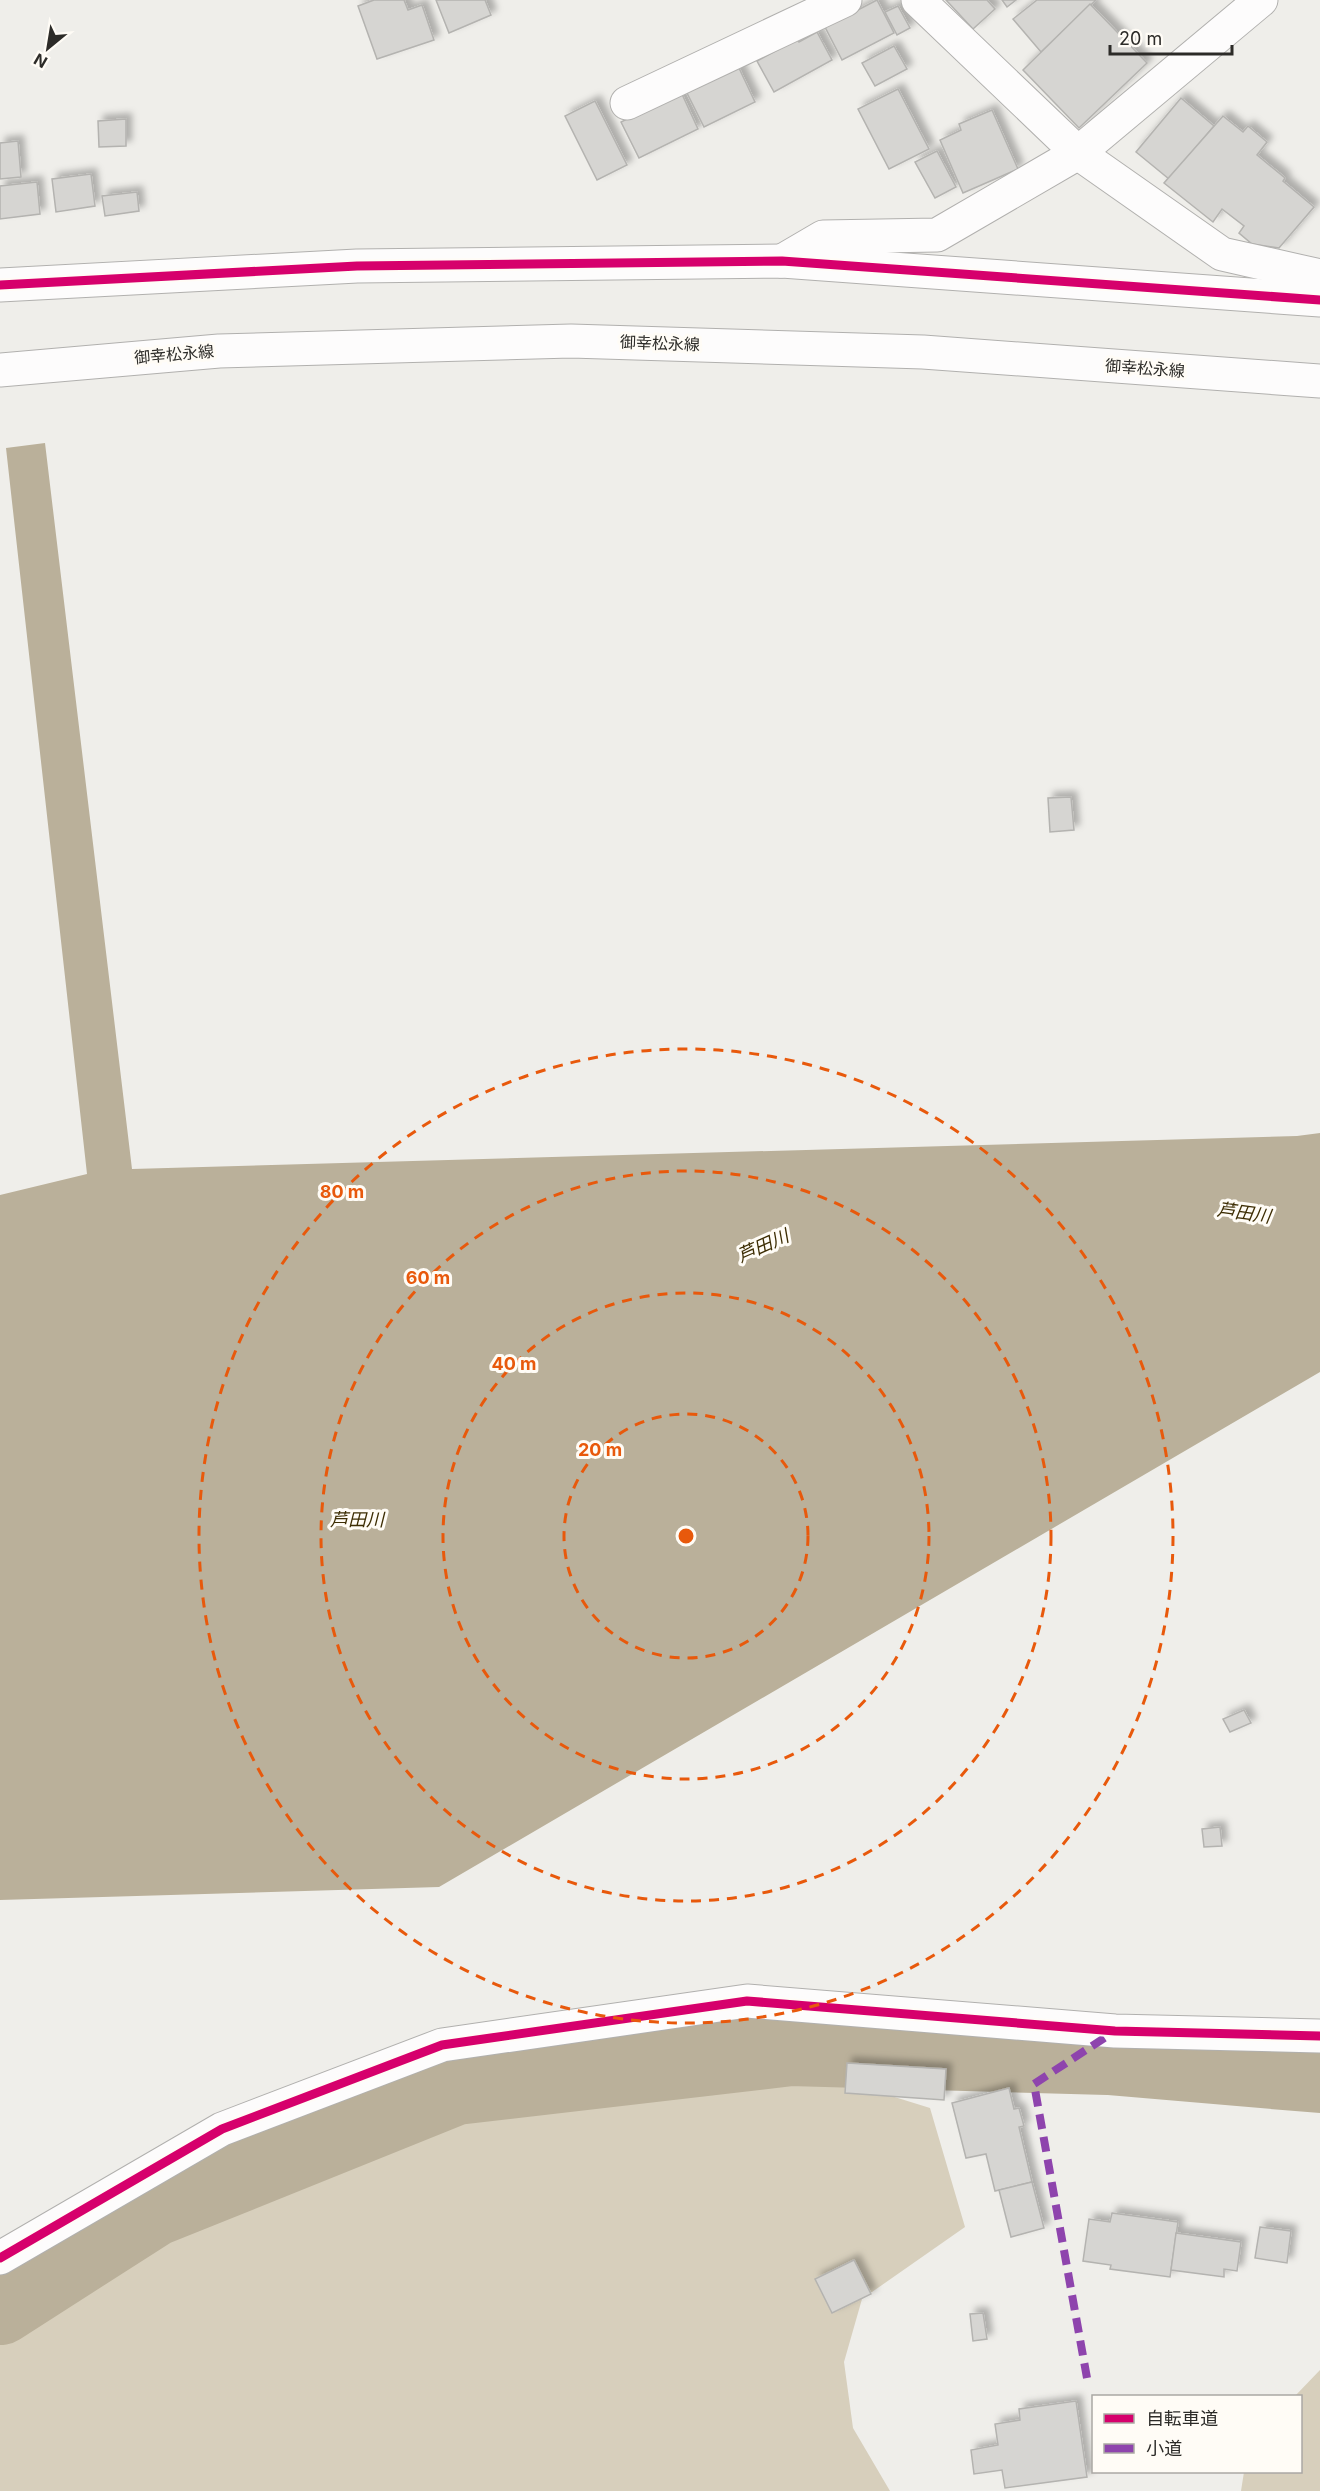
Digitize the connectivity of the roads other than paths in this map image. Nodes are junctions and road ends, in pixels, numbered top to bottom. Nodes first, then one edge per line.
1 (845, 0) edge
2 (918, 0) edge
3 (1261, 0) edge
4 (627, 103) dead end
5 (1078, 153) junction
6 (782, 261) junction
7 (1320, 276) edge
8 (0, 285) edge
9 (1320, 300) edge
10 (0, 370) edge
11 (1320, 381) edge
12 (1320, 2036) edge
13 (0, 2258) edge

1 - 4 street
2 - 5 street
3 - 5 street
5 - 6 street
5 - 7 street
6 - 8 street
6 - 9 street
10 - 11 street, 御幸松永線
12 - 13 street

